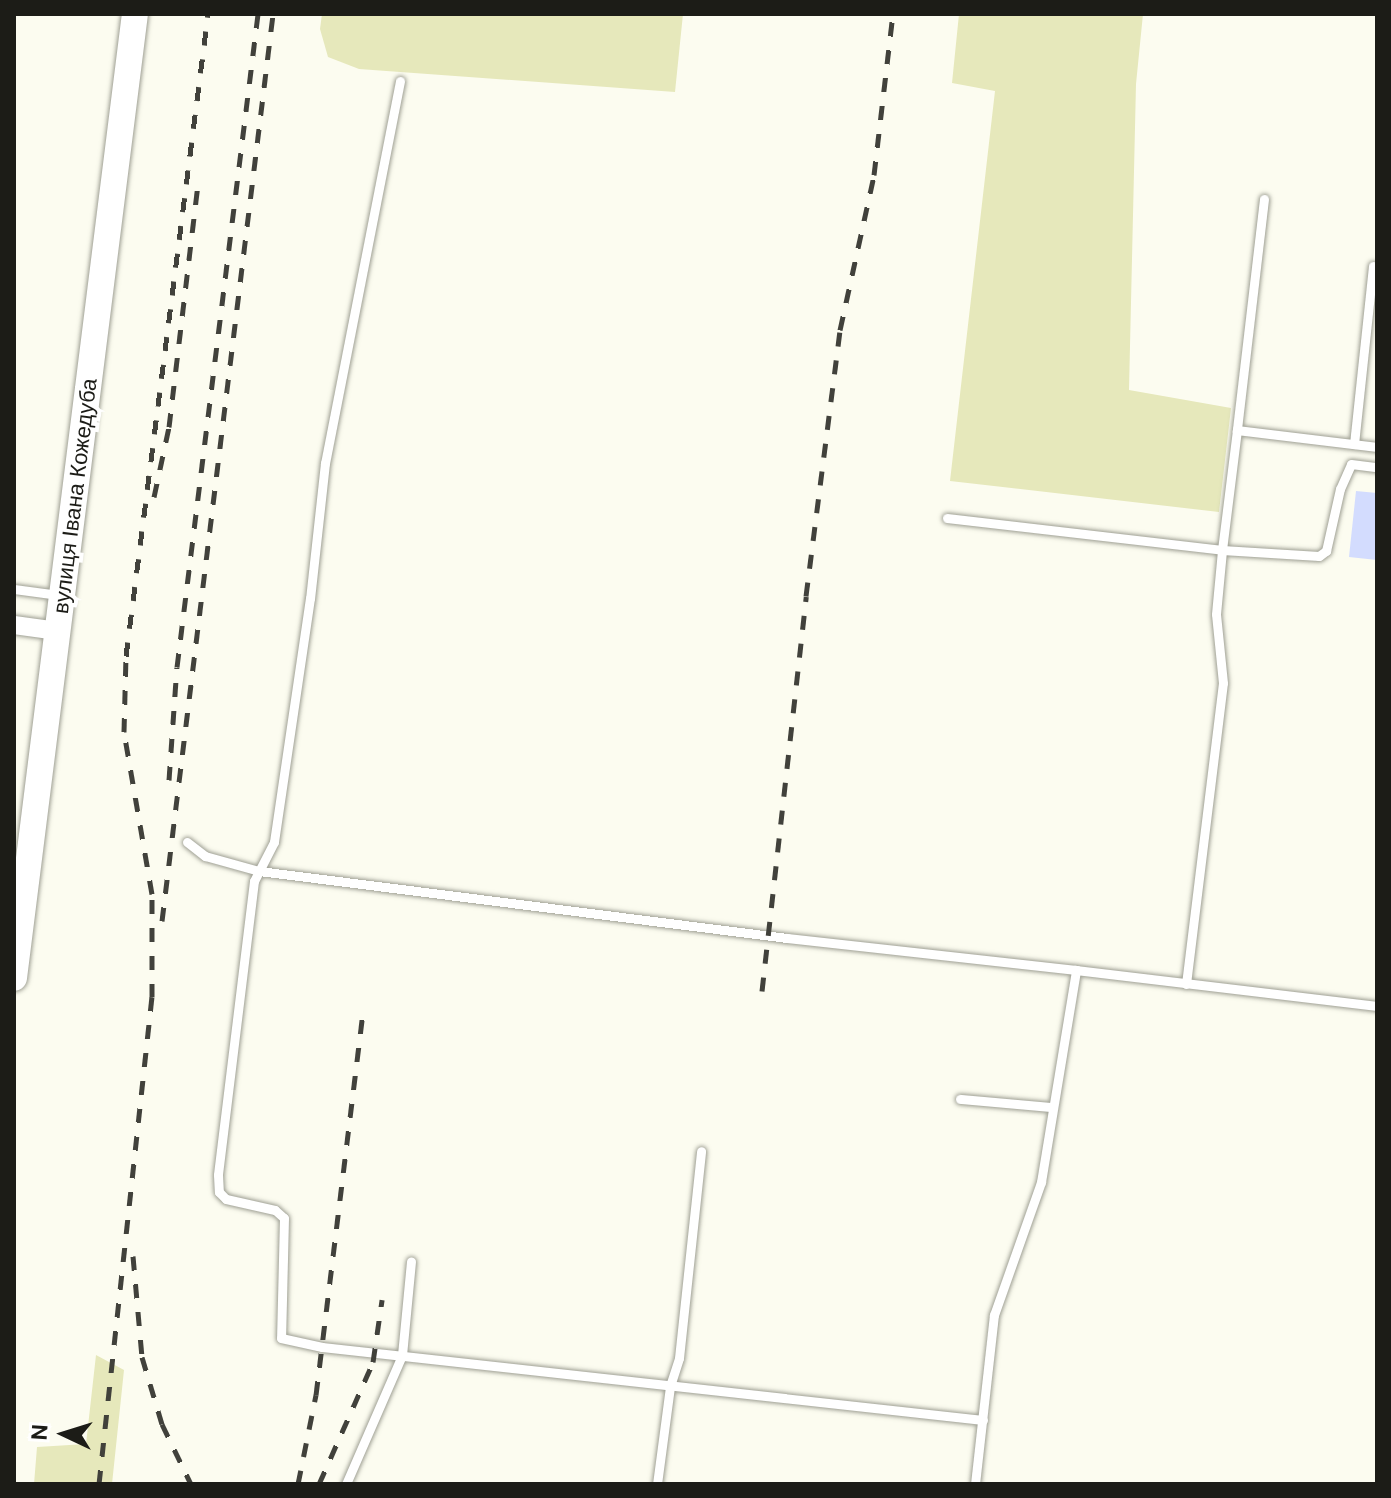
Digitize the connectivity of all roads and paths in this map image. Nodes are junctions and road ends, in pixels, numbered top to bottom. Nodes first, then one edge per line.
1 (135, 14) edge
2 (400, 81) dead end
3 (1264, 199) dead end
4 (1373, 266) dead end
5 (1237, 430) junction
6 (1354, 444) junction
7 (1377, 447) edge
8 (1377, 467) edge
9 (947, 518) dead end
10 (1222, 550) junction
11 (14, 589) edge
12 (62, 595) junction
13 (14, 625) edge
14 (58, 631) junction
15 (187, 842) dead end
16 (259, 871) junction
17 (1076, 970) junction
18 (14, 978) edge
19 (1186, 984) junction
20 (1377, 1006) edge
21 (960, 1099) dead end
22 (1052, 1107) junction
23 (701, 1151) dead end
24 (411, 1261) dead end
25 (402, 1355) junction
26 (670, 1386) junction
27 (983, 1420) junction
28 (346, 1484) edge
29 (657, 1484) edge
30 (975, 1484) edge

1 - 12 street, вулиця Івана Кожедуба
2 - 16 lane
3 - 5 lane
4 - 6 lane
5 - 6 lane
5 - 10 lane
6 - 7 lane
8 - 10 lane
9 - 10 lane
10 - 19 lane
11 - 12 lane
12 - 14 street, вулиця Івана Кожедуба
13 - 14 street
14 - 18 street, вулиця Івана Кожедуба
15 - 16 lane
16 - 17 lane
16 - 25 lane
17 - 19 lane
17 - 22 lane
19 - 20 lane
21 - 22 lane
22 - 27 lane
23 - 26 lane
24 - 25 lane
25 - 26 lane
25 - 28 lane
26 - 27 lane
26 - 29 lane
27 - 30 lane

